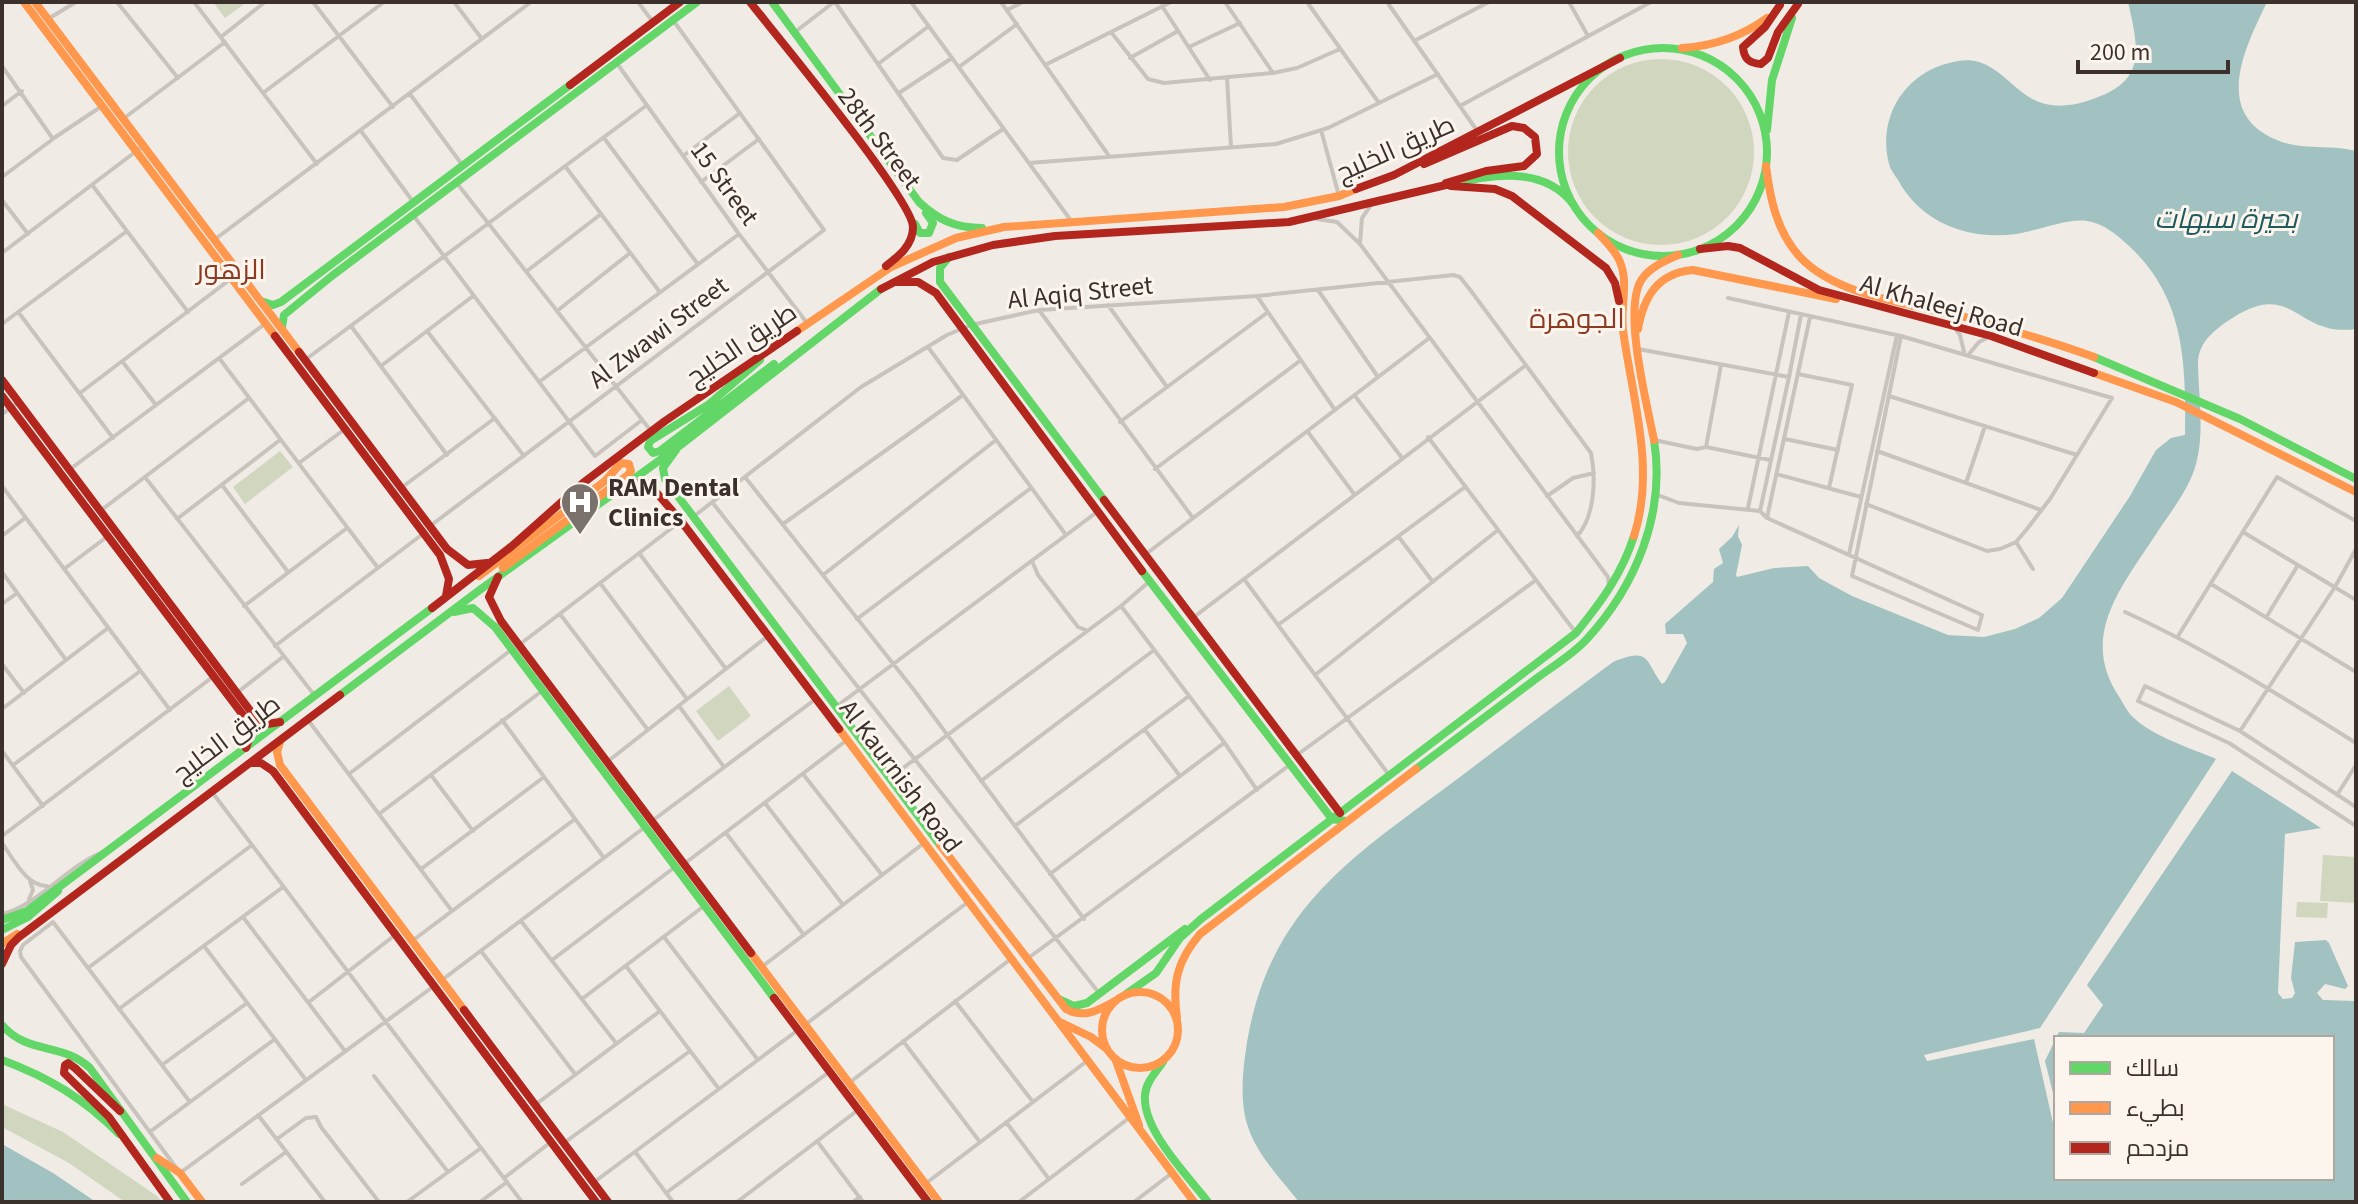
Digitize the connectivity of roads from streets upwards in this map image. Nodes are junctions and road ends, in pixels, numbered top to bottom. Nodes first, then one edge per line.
1 (24, 2) edge
2 (35, 2) edge
3 (76, 2) edge
4 (117, 2) edge
5 (194, 2) edge
6 (265, 2) edge
7 (313, 2) edge
8 (384, 2) edge
9 (454, 2) edge
10 (530, 2) edge
11 (638, 2) edge
12 (680, 2) edge
13 (697, 2) edge
14 (751, 2) edge
15 (770, 2) edge
16 (834, 2) edge
17 (911, 2) edge
18 (1001, 2) edge
19 (1023, 2) edge
20 (1171, 2) edge
21 (1307, 2) edge
22 (1387, 2) edge
23 (1489, 2) edge
24 (1569, 2) edge
25 (1651, 2) edge
26 (1228, 3) edge
27 (1798, 3) edge
28 (1781, 4) edge
29 (1162, 6) junction
30 (1007, 10) junction
31 (48, 19) junction
32 (673, 20) junction
33 (653, 22) junction
34 (1240, 23) junction
35 (1017, 24) junction
36 (929, 26) junction
37 (1178, 31) junction
38 (1111, 32) junction
39 (794, 33) junction
40 (339, 36) junction
41 (1588, 36) junction
42 (482, 39) junction
43 (223, 40) junction
44 (1414, 41) junction
45 (1189, 47) junction
46 (1340, 49) junction
47 (1665, 49) junction
48 (952, 58) junction
49 (1130, 58) junction
50 (1620, 58) junction
51 (616, 62) junction
52 (878, 64) junction
53 (1045, 65) junction
54 (2, 66) edge
55 (959, 67) junction
56 (1273, 73) junction
57 (1438, 74) junction
58 (1227, 78) junction
59 (178, 79) junction
60 (1210, 80) junction
61 (22, 91) junction
62 (263, 93) junction
63 (899, 93) junction
64 (410, 94) junction
65 (1379, 103) junction
66 (647, 105) junction
67 (2, 106) edge
68 (102, 106) junction
69 (1460, 106) junction
70 (393, 107) junction
71 (740, 113) junction
72 (123, 119) junction
73 (1003, 129) junction
74 (1321, 130) junction
75 (361, 131) junction
76 (1478, 132) junction
77 (604, 138) junction
78 (53, 139) junction
79 (759, 139) junction
80 (1766, 140) junction
81 (1231, 147) junction
82 (140, 149) junction
83 (683, 156) junction
84 (1109, 156) junction
85 (1029, 163) junction
86 (317, 164) junction
87 (463, 166) junction
88 (565, 166) junction
89 (1766, 166) junction
90 (1394, 175) junction
91 (2, 177) edge
92 (456, 182) junction
93 (701, 182) junction
94 (92, 185) junction
95 (1447, 186) junction
96 (1410, 195) junction
97 (1339, 196) junction
98 (2, 200) edge
99 (919, 202) junction
100 (414, 203) junction
101 (1372, 204) junction
102 (1573, 204) junction
103 (601, 214) junction
104 (413, 215) junction
105 (1314, 218) junction
106 (914, 222) junction
107 (1072, 222) junction
108 (489, 223) junction
109 (1004, 227) junction
110 (1361, 229) junction
111 (127, 231) junction
112 (1347, 231) junction
113 (1598, 233) junction
114 (28, 234) junction
115 (739, 234) junction
116 (214, 240) junction
117 (1360, 244) junction
118 (1700, 249) junction
119 (2, 253) edge
120 (630, 253) junction
121 (1678, 255) junction
122 (950, 256) junction
123 (444, 257) junction
124 (697, 263) junction
125 (769, 271) junction
126 (526, 272) junction
127 (232, 278) junction
128 (866, 282) junction
129 (940, 282) junction
130 (1388, 283) junction
131 (889, 284) junction
132 (1318, 290) junction
133 (659, 291) junction
134 (936, 293) junction
135 (473, 296) junction
136 (1257, 296) junction
137 (1728, 298) dead end
138 (1850, 300) junction
139 (260, 301) junction
140 (281, 302) junction
141 (1108, 305) junction
142 (1039, 310) junction
143 (1621, 310) junction
144 (288, 311) junction
145 (557, 311) junction
146 (188, 312) junction
147 (1268, 312) junction
148 (1789, 312) junction
149 (19, 313) junction
150 (1801, 314) junction
151 (1810, 317) junction
152 (266, 323) junction
153 (807, 323) junction
154 (2, 324) edge
155 (1953, 325) junction
156 (351, 326) junction
157 (967, 326) junction
158 (427, 331) junction
159 (279, 334) junction
160 (1899, 336) junction
161 (1991, 336) junction
162 (1429, 338) junction
163 (809, 342) junction
164 (776, 345) junction
165 (1637, 345) junction
166 (587, 346) junction
167 (927, 347) junction
168 (1967, 354) junction
169 (219, 358) junction
170 (305, 360) junction
171 (1301, 360) junction
172 (122, 361) junction
173 (1526, 365) junction
174 (1721, 365) junction
175 (381, 366) junction
176 (1798, 374) junction
177 (1775, 376) junction
178 (1378, 377) junction
179 (1789, 377) junction
180 (2, 380) edge
181 (539, 382) junction
182 (616, 385) junction
183 (1167, 387) junction
184 (1635, 392) junction
185 (80, 393) junction
186 (963, 395) junction
187 (1354, 395) junction
188 (2, 396) edge
189 (1889, 396) junction
190 (249, 398) junction
191 (1647, 398) junction
192 (1476, 401) junction
193 (15, 405) junction
194 (156, 405) junction
195 (1335, 410) junction
196 (2, 414) edge
197 (495, 418) junction
198 (642, 420) junction
199 (569, 422) junction
200 (1120, 422) junction
201 (1985, 426) junction
202 (345, 429) junction
203 (651, 431) junction
204 (1307, 431) junction
205 (1428, 437) junction
206 (113, 438) junction
207 (1784, 439) junction
208 (281, 440) junction
209 (996, 440) junction
210 (1654, 440) junction
211 (678, 447) junction
212 (1706, 447) junction
213 (1838, 450) junction
214 (1877, 451) junction
215 (447, 455) junction
216 (2077, 455) junction
217 (524, 456) junction
218 (1759, 457) junction
219 (1402, 458) junction
220 (1770, 460) junction
221 (299, 463) junction
222 (1155, 469) junction
223 (69, 470) junction
224 (1594, 473) junction
225 (1776, 474) junction
226 (145, 477) junction
227 (745, 477) junction
228 (2356, 479) edge
229 (1966, 483) junction
230 (222, 485) junction
231 (2, 486) edge
232 (625, 487) junction
233 (1465, 487) junction
234 (401, 488) junction
235 (1032, 488) junction
236 (1829, 488) junction
237 (2356, 492) edge
238 (1354, 494) junction
239 (1655, 494) junction
240 (1547, 496) junction
241 (1861, 497) junction
242 (712, 502) junction
243 (1866, 504) junction
244 (1748, 508) junction
245 (2042, 510) junction
246 (100, 511) junction
247 (1760, 511) junction
248 (1097, 512) junction
249 (26, 517) junction
250 (693, 517) junction
251 (1193, 518) junction
252 (1767, 518) junction
253 (177, 519) junction
254 (681, 521) junction
255 (2356, 521) edge
256 (783, 524) junction
257 (347, 528) junction
258 (427, 530) junction
259 (1498, 530) junction
260 (2243, 532) junction
261 (1066, 535) junction
262 (2, 536) edge
263 (108, 536) junction
264 (1398, 536) junction
265 (1577, 536) junction
266 (2016, 542) junction
267 (715, 546) junction
268 (2356, 549) edge
269 (639, 553) junction
270 (1849, 554) junction
271 (1144, 556) junction
272 (1856, 557) junction
273 (458, 559) junction
274 (1032, 561) junction
275 (491, 562) junction
276 (2298, 565) junction
277 (378, 568) junction
278 (447, 568) junction
279 (64, 569) junction
280 (2033, 569) dead end
281 (2, 572) edge
282 (288, 572) junction
283 (823, 575) junction
284 (499, 576) junction
285 (1244, 579) junction
286 (1536, 580) junction
287 (1150, 581) junction
288 (1433, 582) junction
289 (600, 583) junction
290 (2211, 584) junction
291 (2335, 587) junction
292 (457, 588) junction
293 (481, 589) junction
294 (1610, 590) junction
295 (17, 593) junction
296 (444, 599) junction
297 (2356, 600) edge
298 (2, 604) edge
299 (244, 606) junction
300 (1121, 606) junction
301 (495, 610) junction
302 (2125, 612) dead end
303 (450, 613) junction
304 (559, 614) junction
305 (2267, 616) junction
306 (485, 618) junction
307 (857, 619) junction
308 (1192, 619) junction
309 (1278, 625) junction
310 (108, 628) junction
311 (1088, 631) junction
312 (1576, 633) junction
313 (769, 635) junction
314 (2178, 636) junction
315 (2302, 637) junction
316 (275, 646) junction
317 (515, 648) junction
318 (1154, 650) junction
319 (284, 656) junction
320 (66, 660) junction
321 (2, 664) edge
322 (894, 665) junction
323 (726, 669) junction
324 (140, 671) junction
325 (2356, 672) edge
326 (1315, 675) junction
327 (214, 676) junction
328 (800, 676) junction
329 (2269, 688) junction
330 (860, 689) junction
331 (542, 691) junction
332 (238, 692) junction
333 (24, 693) junction
334 (315, 696) junction
335 (1189, 696) junction
336 (817, 698) junction
337 (687, 699) junction
338 (245, 702) junction
339 (234, 703) junction
340 (679, 706) junction
341 (837, 706) junction
342 (2, 709) edge
343 (170, 710) junction
344 (308, 720) junction
345 (502, 720) junction
346 (1348, 720) junction
347 (280, 722) junction
348 (1144, 729) junction
349 (648, 730) junction
350 (2240, 731) junction
351 (947, 735) junction
352 (847, 740) junction
353 (280, 742) junction
354 (1224, 742) junction
355 (2356, 743) edge
356 (246, 748) junction
357 (2, 751) edge
358 (1297, 755) junction
359 (916, 758) junction
360 (607, 762) junction
361 (251, 763) junction
362 (1291, 764) junction
363 (13, 765) junction
364 (2356, 765) edge
365 (724, 767) junction
366 (349, 774) junction
367 (803, 774) junction
368 (430, 775) junction
369 (1389, 775) junction
370 (1180, 776) junction
371 (544, 777) junction
372 (891, 777) junction
373 (981, 781) junction
374 (1257, 790) junction
375 (212, 792) junction
376 (2337, 795) junction
377 (765, 803) junction
378 (43, 806) junction
379 (2356, 807) edge
380 (379, 814) junction
381 (1337, 818) junction
382 (1351, 818) junction
383 (575, 819) junction
384 (648, 824) junction
385 (1015, 826) junction
386 (2356, 826) edge
387 (473, 831) junction
388 (1335, 831) junction
389 (726, 833) junction
390 (2, 836) edge
391 (926, 842) junction
392 (2, 843) edge
393 (252, 845) junction
394 (113, 848) junction
395 (604, 858) junction
396 (680, 866) junction
397 (421, 869) junction
398 (1050, 874) junction
399 (882, 875) junction
400 (29, 879) junction
401 (53, 883) junction
402 (65, 883) junction
403 (283, 887) junction
404 (970, 900) junction
405 (27, 901) junction
406 (843, 905) junction
407 (704, 906) junction
408 (452, 911) junction
409 (243, 917) junction
410 (2, 918) edge
411 (51, 919) junction
412 (1084, 919) junction
413 (1201, 919) junction
414 (521, 921) junction
415 (2, 930) edge
416 (395, 935) junction
417 (804, 935) junction
418 (664, 937) junction
419 (1057, 938) junction
420 (412, 941) junction
421 (2, 944) edge
422 (204, 946) junction
423 (481, 951) junction
424 (1012, 958) junction
425 (1027, 959) junction
426 (552, 960) junction
427 (2, 964) edge
428 (626, 966) junction
429 (762, 967) junction
430 (88, 968) junction
431 (348, 972) junction
432 (438, 983) junction
433 (1099, 993) junction
434 (1053, 994) junction
435 (1126, 994) junction
436 (582, 999) junction
437 (955, 1001) junction
438 (1115, 1001) junction
439 (247, 1003) junction
440 (308, 1003) junction
441 (119, 1009) junction
442 (660, 1011) junction
443 (1056, 1018) junction
444 (1177, 1018) junction
445 (386, 1022) junction
446 (2, 1025) edge
447 (801, 1027) junction
448 (275, 1039) junction
449 (903, 1041) junction
450 (616, 1043) junction
451 (345, 1051) junction
452 (690, 1051) junction
453 (1111, 1054) junction
454 (1166, 1058) junction
455 (2, 1060) edge
456 (758, 1060) junction
457 (1087, 1061) junction
458 (162, 1065) junction
459 (829, 1072) junction
460 (575, 1074) junction
461 (374, 1076) dead end
462 (306, 1080) junction
463 (849, 1083) junction
464 (719, 1089) junction
465 (190, 1102) junction
466 (521, 1102) junction
467 (1033, 1102) junction
468 (535, 1105) junction
469 (858, 1110) junction
470 (124, 1114) junction
471 (258, 1115) junction
472 (1129, 1118) junction
473 (1006, 1122) junction
474 (151, 1131) junction
475 (277, 1139) junction
476 (817, 1141) junction
477 (127, 1142) junction
478 (551, 1142) junction
479 (980, 1142) junction
480 (564, 1143) junction
481 (1151, 1144) junction
482 (481, 1148) junction
483 (286, 1152) junction
484 (635, 1152) junction
485 (154, 1156) junction
486 (448, 1172) junction
487 (180, 1173) junction
488 (1172, 1173) junction
489 (1049, 1179) junction
490 (505, 1180) junction
491 (593, 1183) junction
492 (242, 1184) dead end
493 (925, 1184) junction
494 (666, 1193) junction
495 (417, 1195) junction
496 (862, 1200) edge
497 (170, 1202) edge
498 (187, 1202) edge
499 (202, 1202) edge
500 (325, 1202) edge
501 (379, 1202) edge
502 (407, 1202) edge
503 (422, 1202) edge
504 (480, 1202) edge
505 (522, 1202) edge
506 (596, 1202) edge
507 (608, 1202) edge
508 (673, 1202) edge
509 (737, 1202) edge
510 (853, 1202) edge
511 (928, 1202) edge
512 (939, 1202) edge
513 (1019, 1202) edge
514 (1134, 1202) edge
515 (1194, 1202) edge
516 (1208, 1202) edge

1 - 68 street
2 - 31 street
3 - 31 street
4 - 59 street
5 - 43 street
6 - 43 street
7 - 40 street
8 - 40 street
9 - 42 street
10 - 42 street
11 - 33 street
12 - 33 street
13 - 32 street
14 - 106 street, 28th Street
15 - 39 street, 28th Street
16 - 39 street
16 - 52 street
17 - 36 street
18 - 30 street
19 - 30 street
20 - 29 street
21 - 46 street
22 - 44 street
23 - 44 street
24 - 41 street
25 - 41 street
26 - 34 street
27 - 28 street
27 - 80 street
28 - 47 street
29 - 37 street
29 - 38 street
30 - 35 street
31 - 72 street
32 - 51 street
32 - 71 street
33 - 87 street
34 - 45 street
34 - 56 street
35 - 53 street
35 - 55 street
36 - 48 street
36 - 52 street
37 - 45 street
37 - 49 street
38 - 49 street
38 - 53 street
39 - 99 street, 28th Street
40 - 62 street
40 - 70 street
41 - 69 street
42 - 64 street
43 - 59 street
43 - 62 street
44 - 57 street
45 - 60 street
46 - 56 street
46 - 65 street
47 - 50 street
47 - 80 street
48 - 55 street
48 - 63 street
49 - 60 street
50 - 76 street, طريق الخليج
50 - 102 street
51 - 66 street, 15 Street
51 - 92 street
52 - 63 street
53 - 84 street
54 - 61 street
55 - 73 street
56 - 58 street
57 - 65 street
57 - 69 street
58 - 60 street
58 - 81 street
59 - 72 street
61 - 67 street
61 - 78 street
62 - 86 street
63 - 73 street
64 - 70 street
64 - 87 street
65 - 74 street
66 - 77 street
66 - 83 street, 15 Street
68 - 78 street
68 - 82 street
69 - 76 street
70 - 75 street
71 - 79 street
71 - 83 street
72 - 82 street
73 - 85 street
74 - 81 street
74 - 97 street
75 - 86 street
75 - 100 street
76 - 90 street, طريق الخليج
77 - 88 street
77 - 124 street
78 - 91 street
79 - 93 street
79 - 125 street, Al Zwawi Street
80 - 89 street
81 - 84 street
82 - 94 street
82 - 116 street
82 - 127 street
83 - 93 street, 15 Street
84 - 85 street
85 - 107 street
86 - 116 street
87 - 100 street
88 - 103 street
88 - 108 street
89 - 118 street
89 - 228 street
90 - 96 street
90 - 97 street, طريق الخليج
92 - 104 street
92 - 108 street
93 - 115 street, 15 Street
94 - 111 street
94 - 114 street
95 - 96 street, طريق الخليج
95 - 102 street, طريق الخليج
95 - 143 street
96 - 101 street, طريق الخليج
97 - 107 street, طريق الخليج
98 - 114 street
99 - 106 street
99 - 109 street, 28th Street
100 - 140 street
101 - 105 street, طريق الخليج
101 - 110 street
102 - 113 street
103 - 120 street
103 - 126 street
104 - 123 street
104 - 144 street
105 - 112 street
105 - 122 street, طريق الخليج
106 - 128 street, 28th Street
107 - 109 street, طريق الخليج
108 - 123 street
108 - 126 street
109 - 128 street, طريق الخليج
110 - 112 street
110 - 117 street
111 - 146 street
111 - 149 street
112 - 117 street
113 - 121 street
113 - 143 street
114 - 119 street
115 - 124 street
115 - 125 street, 15 Street
116 - 139 street
117 - 130 street
118 - 121 street
118 - 138 street, Al Khaleej Road
120 - 133 street
120 - 145 street
121 - 165 street
122 - 129 street
122 - 131 street, طريق الخليج
123 - 135 street
123 - 156 street
124 - 133 street
125 - 153 street, 15 Street
125 - 182 street, Al Zwawi Street
126 - 145 street
127 - 146 street
127 - 152 street
128 - 153 street, طريق الخليج
129 - 134 street
129 - 157 street
130 - 132 street, Al Aqiq Street
130 - 162 street
130 - 173 street, Al Aqiq Street
131 - 134 street
131 - 163 street, طريق الخليج
132 - 136 street, Al Aqiq Street
132 - 178 street
133 - 166 street
134 - 157 street
135 - 158 street
135 - 181 street
136 - 141 street, Al Aqiq Street
136 - 147 street
137 - 148 street
138 - 155 street, Al Khaleej Road
138 - 165 street
139 - 140 street
139 - 159 street
140 - 144 street
141 - 142 street, Al Aqiq Street
141 - 183 street
142 - 157 street, Al Aqiq Street
142 - 200 street
143 - 184 street
144 - 159 street
145 - 166 street
146 - 172 street
147 - 171 street
147 - 183 street
148 - 150 street
148 - 177 street
149 - 154 street
149 - 185 street
150 - 151 street
150 - 179 street
151 - 160 street
151 - 176 street
152 - 159 street
152 - 169 street
153 - 164 street, طريق الخليج
155 - 161 street, Al Khaleej Road
155 - 168 street
156 - 170 street
156 - 175 street
157 - 167 street, Al Aqiq Street
157 - 248 street
157 - 271 street
158 - 175 street
158 - 197 street
159 - 170 street
159 - 202 street
160 - 168 street
160 - 189 street
160 - 241 street
161 - 168 street
161 - 237 street, Al Khaleej Road
162 - 178 street
162 - 192 street
163 - 164 street
163 - 211 street, طريق الخليج
164 - 203 street, طريق الخليج
165 - 174 street
165 - 191 street
166 - 181 street
166 - 182 street
167 - 186 street
167 - 227 street, Al Aqiq Street
168 - 216 street
169 - 190 street
169 - 194 street
170 - 234 street
171 - 195 street
171 - 222 street
172 - 185 street
172 - 194 street
173 - 192 street
173 - 224 street
174 - 177 street
174 - 212 street
175 - 215 street
176 - 207 street
176 - 213 street
177 - 179 street
177 - 218 street
178 - 187 street
179 - 220 street
180 - 193 street
181 - 199 street
182 - 198 street
182 - 199 street, Al Zwawi Street
183 - 200 street
184 - 191 street
184 - 294 street
185 - 206 street
186 - 209 street
186 - 256 street
187 - 195 street
187 - 219 street
188 - 193 street
189 - 201 street
189 - 214 street
190 - 208 street
190 - 226 street
191 - 210 street
192 - 205 street
192 - 240 street
193 - 196 street
193 - 223 street
193 - 263 street
194 - 206 street
195 - 204 street
197 - 215 street
197 - 217 street
198 - 199 street
198 - 203 street
199 - 217 street, Al Zwawi Street
200 - 222 street
201 - 216 street
201 - 229 street
202 - 221 street
202 - 258 street
203 - 275 street, طريق الخليج
204 - 238 street
204 - 251 street
205 - 219 street
205 - 233 street
206 - 223 street
207 - 213 street
207 - 225 street
208 - 221 street
208 - 230 street
209 - 235 street
209 - 283 street
210 - 212 street
210 - 239 street
211 - 232 street, طريق الخليج
211 - 250 street, Al Kaurnish Road
212 - 218 street
213 - 236 street
214 - 229 street
214 - 243 street
215 - 234 street
216 - 245 street
217 - 258 street, Al Zwawi Street
218 - 220 street
218 - 244 street
219 - 238 street
220 - 247 street
221 - 257 street
222 - 251 street
223 - 246 street
224 - 240 street
224 - 265 street
225 - 236 street
225 - 252 street
226 - 246 street
226 - 253 street
227 - 242 street, Al Aqiq Street
227 - 256 street
229 - 245 street
230 - 253 street
230 - 282 street
231 - 249 street
232 - 254 street, Al Kaurnish Road
232 - 284 street, طريق الخليج
233 - 259 street
233 - 264 street
234 - 258 street
235 - 261 street
235 - 307 street
236 - 241 street
238 - 285 street
239 - 244 street
239 - 382 street
240 - 265 street
241 - 270 street
242 - 250 street, Al Aqiq Street
242 - 330 street
243 - 266 street
243 - 272 street
244 - 247 street
245 - 266 street
246 - 332 street
247 - 252 street
248 - 261 street
248 - 287 street
249 - 262 street
249 - 279 street
250 - 267 street, Al Kaurnish Road
251 - 271 street
252 - 270 street
253 - 299 street
254 - 267 street
254 - 269 street
254 - 313 street, Al Kaurnish Road
255 - 260 street
256 - 283 street
257 - 277 street
257 - 282 street
258 - 273 street
258 - 277 street, Al Zwawi Street
258 - 278 street
259 - 286 street
259 - 288 street
260 - 276 street
260 - 290 street
261 - 274 street
263 - 279 street
263 - 327 street
264 - 288 street
264 - 309 street
265 - 294 street
266 - 280 street
267 - 341 street, Al Kaurnish Road
268 - 291 street
269 - 289 street
269 - 323 street
270 - 272 street
271 - 308 street
272 - 272 street
273 - 275 street
273 - 278 street
274 - 311 street
274 - 322 street
275 - 292 street, طريق الخليج
276 - 291 street
276 - 305 street
277 - 316 street, Al Zwawi Street
278 - 296 street
279 - 310 street
281 - 295 street
282 - 299 street
283 - 307 street
284 - 293 street, طريق الخليج
284 - 301 street
285 - 308 street
285 - 309 street
286 - 312 street
286 - 346 street
287 - 300 street
287 - 362 street
288 - 326 street
289 - 304 street
289 - 337 street
290 - 305 street
290 - 314 street
291 - 297 street
291 - 315 street
292 - 293 street
292 - 296 street, طريق الخليج
293 - 303 street, طريق الخليج
294 - 312 street
295 - 298 street
295 - 320 street
296 - 334 street, طريق الخليج
299 - 316 street
300 - 311 street
300 - 318 street
301 - 306 street
301 - 317 street
302 - 314 street
303 - 306 street
303 - 344 street, طريق الخليج
304 - 317 street
304 - 349 street
305 - 315 street
306 - 317 street
307 - 322 street
308 - 358 street
309 - 326 street
310 - 320 street
310 - 324 street
311 - 351 street
312 - 369 street
313 - 323 street
313 - 328 street, Al Kaurnish Road
314 - 329 street
315 - 325 street
315 - 329 street
316 - 319 street
317 - 331 street
317 - 360 street
317 - 366 street
318 - 335 street
318 - 373 street
319 - 332 street
319 - 334 street
320 - 333 street
321 - 333 street
322 - 330 street
322 - 351 street
323 - 337 street
324 - 343 street
324 - 363 street
326 - 346 street
327 - 339 street
327 - 343 street
328 - 336 street, Al Kaurnish Road
328 - 341 street
329 - 350 street
329 - 355 street
330 - 341 street
330 - 359 street
331 - 345 street
331 - 384 street
332 - 338 street
333 - 342 street
334 - 347 street, طريق الخليج
335 - 348 street
335 - 354 street
336 - 352 street, Al Kaurnish Road
336 - 365 street
337 - 340 street
338 - 339 street
338 - 347 street
339 - 356 street
340 - 349 street
340 - 365 street
341 - 372 street, Al Kaurnish Road
343 - 378 street
344 - 353 street, طريق الخليج
344 - 366 street
345 - 368 street
345 - 371 street
346 - 358 street
346 - 369 street
347 - 356 street, طريق الخليج
348 - 370 street
348 - 385 street
349 - 360 street
350 - 376 street
350 - 386 street
351 - 359 street
351 - 373 street
352 - 367 street
352 - 391 street, Al Kaurnish Road
353 - 361 street, طريق الخليج
353 - 420 street
354 - 370 street
354 - 374 street
356 - 394 street, طريق الخليج
357 - 363 street
358 - 381 street
359 - 372 street
359 - 419 street
360 - 384 street
361 - 375 street, طريق الخليج
361 - 416 street
362 - 374 street
362 - 381 street
363 - 378 street
364 - 376 street
365 - 384 street
366 - 380 street
367 - 377 street
367 - 399 street
368 - 380 street
368 - 387 street
369 - 381 street
370 - 398 street
371 - 383 street
371 - 387 street
372 - 425 street, Al Kaurnish Road
373 - 385 street
374 - 412 street
375 - 393 street
375 - 411 street, طريق الخليج
376 - 379 street
377 - 389 street
377 - 406 street
378 - 390 street
380 - 397 street
381 - 382 street
381 - 388 street
381 - 413 street
382 - 388 street
383 - 395 street
383 - 408 street
384 - 395 street
384 - 396 street
384 - 396 street
385 - 398 street
387 - 397 street
388 - 444 street
389 - 396 street
389 - 417 street
391 - 399 street
391 - 404 street, Al Kaurnish Road
392 - 400 street
393 - 403 street
393 - 430 street
394 - 401 street
394 - 402 street, طريق الخليج
395 - 414 street
396 - 407 street
396 - 426 street
396 - 429 street
397 - 408 street
398 - 412 street
399 - 406 street
400 - 401 street
400 - 405 street
401 - 405 street
402 - 410 street, طريق الخليج
402 - 415 street
403 - 409 street
403 - 431 street
404 - 424 street, Al Kaurnish Road
404 - 447 street
405 - 410 street
406 - 417 street
407 - 418 street
407 - 447 street
408 - 420 street
409 - 422 street
409 - 440 street
411 - 421 street
411 - 427 street, طريق الخليج
411 - 430 street
411 - 474 street
412 - 419 street
413 - 433 street
413 - 435 street
414 - 423 street
414 - 426 street
416 - 431 street
416 - 432 street
417 - 429 street
418 - 428 street
418 - 456 street
419 - 425 street
419 - 433 street
420 - 432 street
422 - 439 street
422 - 441 street
423 - 432 street
423 - 460 street
424 - 437 street
424 - 443 street, Al Kaurnish Road
425 - 434 street, Al Kaurnish Road
426 - 436 street
428 - 436 street
428 - 442 street
429 - 447 street
430 - 441 street
431 - 440 street
431 - 445 street
432 - 445 street
432 - 466 street
432 - 468 street
433 - 434 street
434 - 438 street, Al Kaurnish Road
435 - 438 street
435 - 444 street
436 - 450 street
437 - 449 street
437 - 467 street
438 - 453 street
439 - 448 street
439 - 458 street
440 - 451 street
441 - 458 street
442 - 450 street
442 - 452 street
443 - 453 street
443 - 457 street, Al Kaurnish Road
444 - 454 street
445 - 451 street
445 - 482 street
446 - 470 street
447 - 456 street
447 - 459 street
447 - 463 street
448 - 462 street
448 - 465 street
449 - 463 street
449 - 479 street
450 - 460 street
451 - 462 street
452 - 464 street
452 - 480 street
453 - 454 street
453 - 481 street
454 - 516 street
455 - 477 street
456 - 464 street
457 - 467 street
457 - 472 street, Al Kaurnish Road
458 - 465 street
459 - 469 street
459 - 494 street
460 - 468 street
461 - 486 street
462 - 471 street
463 - 493 street
464 - 484 street
465 - 474 street
466 - 478 street
466 - 480 street
467 - 473 street
468 - 480 street
469 - 476 street
469 - 511 street
470 - 477 street
470 - 485 street
471 - 475 street
471 - 487 street
472 - 481 street, Al Kaurnish Road
472 - 489 street
473 - 479 street
473 - 489 street
474 - 487 street
475 - 483 street
475 - 501 street
476 - 496 street
476 - 509 street
477 - 497 street
478 - 490 street
478 - 506 street
479 - 493 street
480 - 491 street
481 - 488 street
482 - 486 street
482 - 490 street
483 - 492 street
483 - 500 street
484 - 491 street
484 - 494 street
485 - 487 street
485 - 498 street
486 - 495 street
487 - 499 street
488 - 514 street
488 - 515 street
489 - 513 street
490 - 504 street
490 - 505 street
491 - 507 street
493 - 512 street
494 - 508 street
495 - 502 street
495 - 503 street
496 - 510 street

